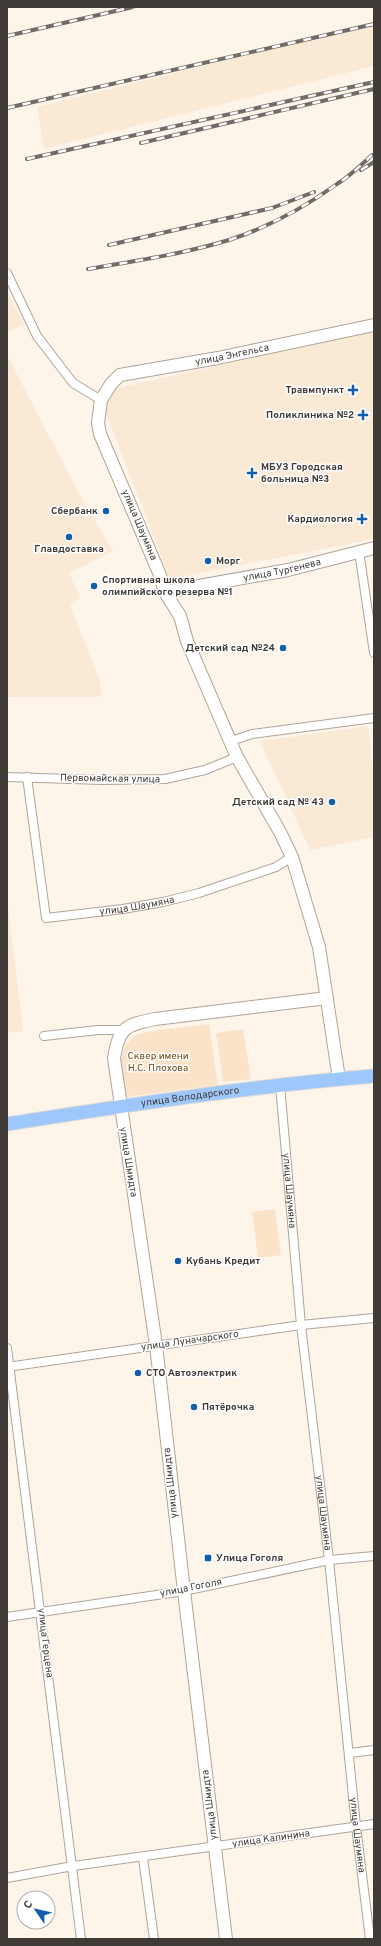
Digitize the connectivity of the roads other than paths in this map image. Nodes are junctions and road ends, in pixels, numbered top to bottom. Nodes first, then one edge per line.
1 (7, 273) edge
2 (374, 324) edge
3 (100, 400) junction
4 (374, 548) edge
5 (359, 551) junction
6 (165, 592) junction
7 (374, 653) edge
8 (374, 718) edge
9 (234, 740) dead end
10 (237, 757) junction
11 (7, 777) edge
12 (27, 777) junction
13 (292, 857) junction
14 (327, 998) junction
15 (123, 1030) junction
16 (44, 1036) dead end
17 (374, 1076) edge
18 (339, 1079) junction
19 (280, 1085) junction
20 (120, 1106) junction
21 (7, 1124) edge
22 (374, 1318) edge
23 (301, 1325) junction
24 (156, 1345) junction
25 (7, 1348) edge
26 (8, 1367) edge
27 (374, 1556) edge
28 (329, 1560) junction
29 (184, 1591) junction
30 (41, 1612) junction
31 (7, 1617) edge
32 (374, 1750) edge
33 (350, 1753) junction
34 (374, 1824) edge
35 (356, 1826) junction
36 (215, 1847) junction
37 (143, 1858) junction
38 (73, 1866) junction
39 (7, 1878) edge
40 (81, 1939) edge
41 (154, 1939) edge
42 (226, 1939) edge
43 (370, 1939) edge

1 - 3 street
2 - 3 main road, улица Энгельса
3 - 6 main road, улица Шаумяна
4 - 5 main road, улица Тургенева
5 - 6 main road, улица Тургенева
5 - 7 street
6 - 10 main road, улица Шаумяна
8 - 9 street
10 - 12 street, Первомайская улица
10 - 13 main road, улица Шаумяна
11 - 12 street, Первомайская улица
12 - 13 street, улица Шаумяна
13 - 14 main road, улица Шаумяна
14 - 15 main road
14 - 18 main road, улица Шаумяна
15 - 16 street
15 - 20 main road, улица Шмидта
17 - 18 main road, улица Володарского
18 - 19 main road, улица Володарского
19 - 20 main road, улица Володарского
19 - 23 street, улица Шаумяна
20 - 21 main road, улица Володарского
20 - 24 main road, улица Шмидта
22 - 23 street, улица Луначарского
23 - 24 street, улица Луначарского
23 - 28 street, улица Шаумяна
24 - 26 street, улица Луначарского
24 - 29 main road, улица Шмидта
25 - 26 street, улица Герцена
26 - 30 street, улица Герцена
27 - 28 street, улица Гоголя
28 - 29 street, улица Гоголя
28 - 33 street, улица Шаумяна
29 - 30 street, улица Гоголя
29 - 36 main road, улица Шмидта
30 - 31 street, улица Гоголя
30 - 38 street, улица Герцена
32 - 33 street
33 - 35 street, улица Шаумяна
34 - 35 street, улица Калинина
35 - 36 street, улица Калинина
35 - 43 street, улица Шаумяна
36 - 37 street, улица Калинина
36 - 42 main road, улица Шмидта
37 - 38 street, улица Калинина
37 - 41 street
38 - 39 street, улица Калинина
38 - 40 street, улица Герцена

